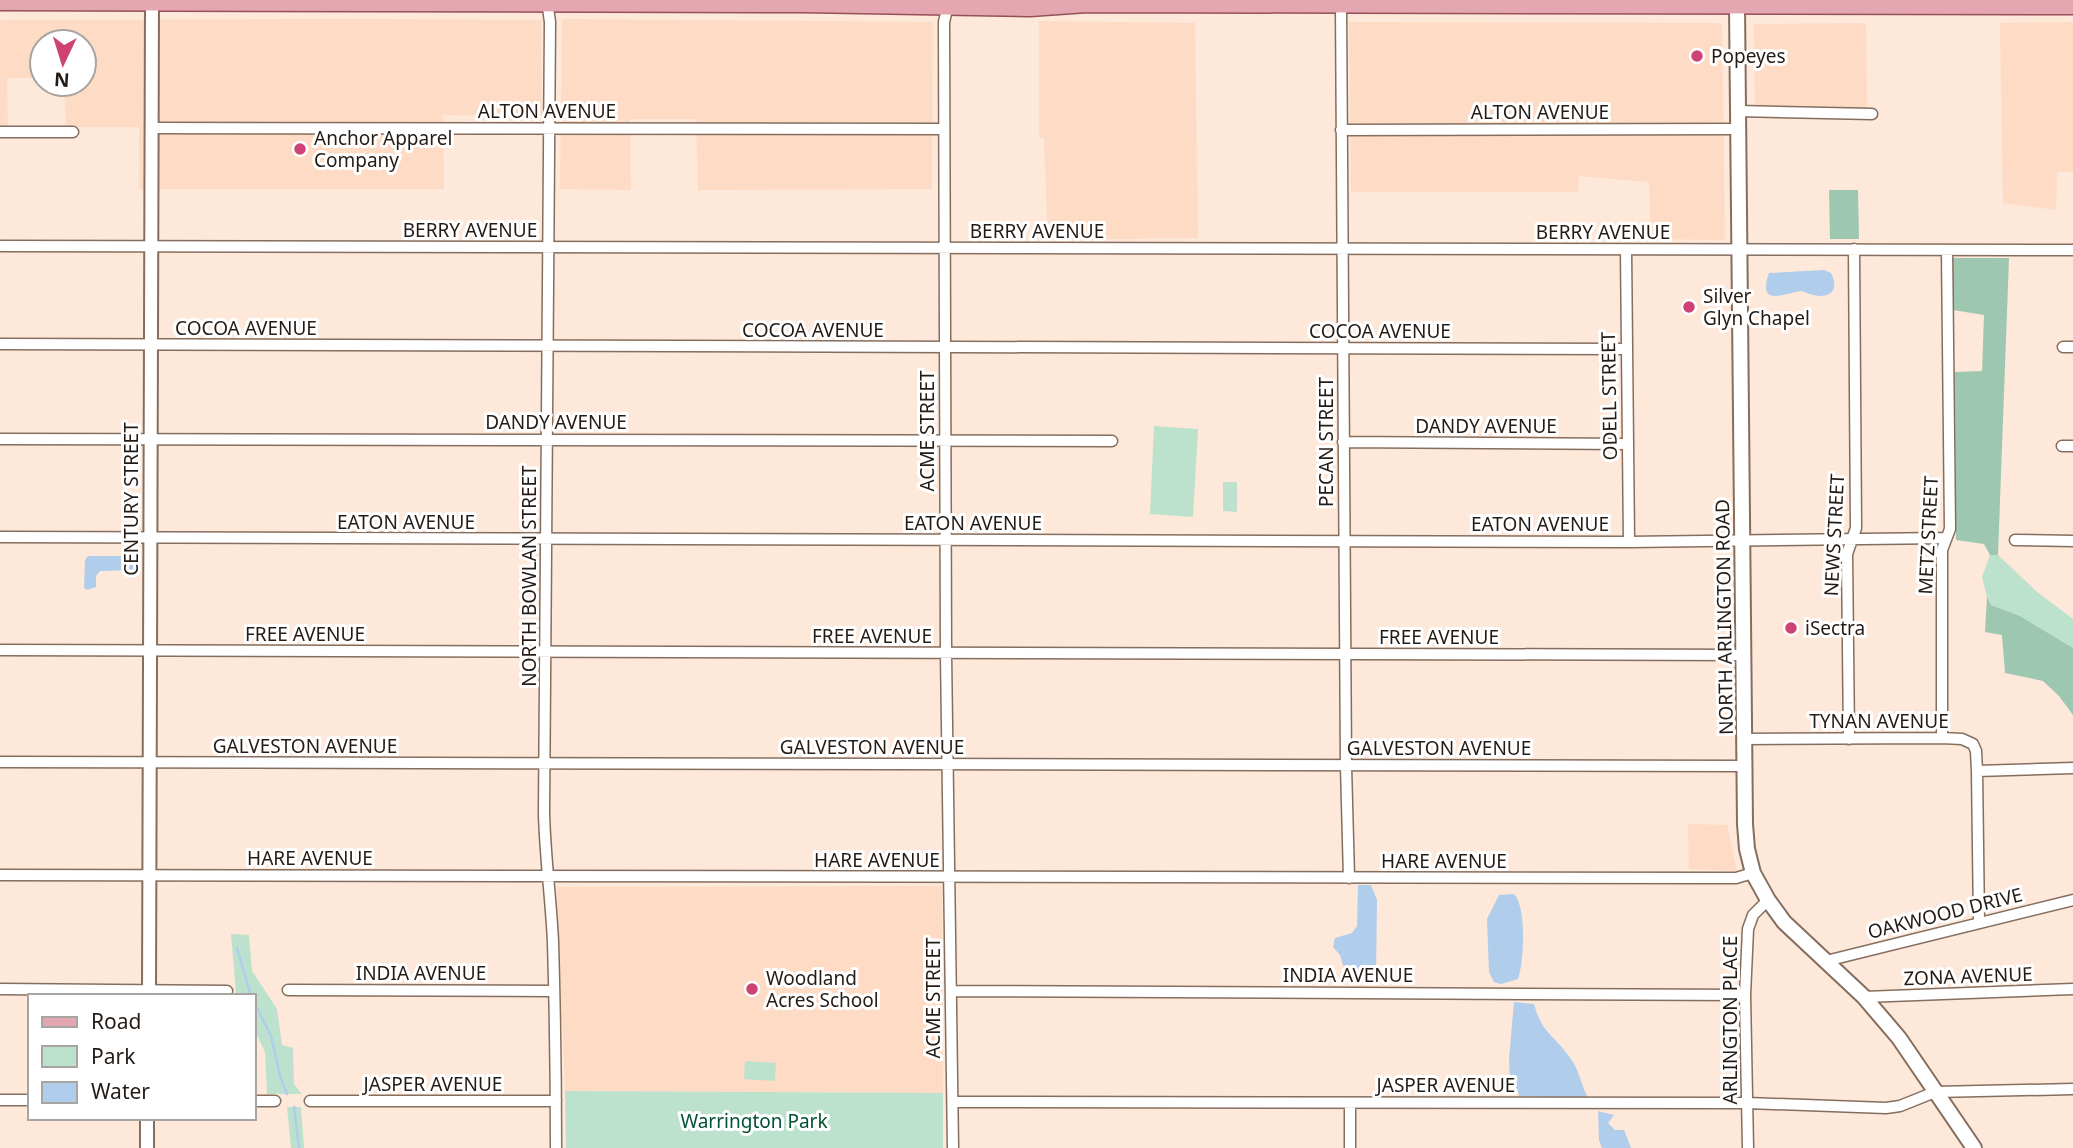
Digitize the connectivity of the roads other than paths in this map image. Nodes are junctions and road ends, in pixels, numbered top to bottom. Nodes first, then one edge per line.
1 (0, 2) edge
2 (152, 2) junction
3 (547, 2) edge
4 (948, 2) edge
5 (1288, 2) edge
6 (1737, 3) edge
7 (2035, 3) edge
8 (1340, 5) junction
9 (2073, 6) edge
10 (1738, 111) junction
11 (1872, 114) dead end
12 (152, 128) junction
13 (549, 129) junction
14 (943, 129) junction
15 (1738, 129) junction
16 (1341, 130) junction
17 (0, 132) edge
18 (72, 132) dead end
19 (0, 246) edge
20 (152, 247) junction
21 (548, 247) junction
22 (944, 248) junction
23 (1740, 249) junction
24 (1854, 249) junction
25 (1342, 250) junction
26 (1626, 250) junction
27 (1947, 250) junction
28 (2073, 250) edge
29 (0, 344) edge
30 (151, 345) junction
31 (548, 346) junction
32 (944, 348) junction
33 (1343, 349) junction
34 (1626, 349) junction
35 (0, 439) edge
36 (151, 439) junction
37 (547, 440) junction
38 (944, 441) junction
39 (1112, 441) dead end
40 (1343, 442) junction
41 (1627, 444) junction
42 (0, 537) edge
43 (1946, 538) junction
44 (150, 539) junction
45 (546, 539) junction
46 (1851, 540) junction
47 (2015, 540) dead end
48 (946, 541) junction
49 (1345, 541) junction
50 (1742, 541) junction
51 (2073, 541) edge
52 (1629, 542) junction
53 (0, 650) edge
54 (150, 651) junction
55 (545, 653) junction
56 (946, 654) junction
57 (1346, 654) junction
58 (1743, 655) junction
59 (1744, 738) junction
60 (1942, 738) junction
61 (1849, 739) junction
62 (0, 762) edge
63 (544, 763) junction
64 (149, 764) junction
65 (947, 764) junction
66 (1346, 766) junction
67 (1744, 766) junction
68 (2073, 768) edge
69 (1977, 771) junction
70 (1753, 873) junction
71 (0, 875) edge
72 (149, 876) junction
73 (548, 876) junction
74 (950, 878) junction
75 (1349, 878) junction
76 (2073, 900) edge
77 (1768, 901) junction
78 (1979, 923) junction
79 (1826, 961) junction
80 (0, 989) edge
81 (2073, 989) edge
82 (288, 990) dead end
83 (227, 991) dead end
84 (554, 991) junction
85 (951, 991) junction
86 (149, 993) edge
87 (1745, 995) junction
88 (1864, 997) junction
89 (2073, 1088) edge
90 (1935, 1092) junction
91 (0, 1100) edge
92 (28, 1100) edge
93 (256, 1101) edge
94 (275, 1101) dead end
95 (310, 1101) dead end
96 (556, 1101) junction
97 (953, 1102) junction
98 (1350, 1103) junction
99 (1747, 1103) junction
100 (147, 1120) edge
101 (147, 1148) edge
102 (556, 1148) edge
103 (953, 1148) edge
104 (1350, 1148) edge
105 (1748, 1148) edge
106 (1974, 1148) edge

1 - 2 main road
2 - 3 main road
2 - 12 street, CENTURY STREET
3 - 4 main road
3 - 13 street, NORTH BOWLAN STREET
4 - 5 main road
4 - 14 street, ACME STREET
5 - 8 main road
6 - 7 main road
6 - 8 main road
6 - 10 main road, NORTH ARLINGTON ROAD
7 - 9 main road
8 - 16 street, PECAN STREET
10 - 11 street
10 - 15 main road, NORTH ARLINGTON ROAD
12 - 13 street, ALTON AVENUE
12 - 20 street, CENTURY STREET
13 - 14 street, ALTON AVENUE
13 - 21 street, NORTH BOWLAN STREET
14 - 22 street, ACME STREET
15 - 16 street, ALTON AVENUE
15 - 23 main road, NORTH ARLINGTON ROAD
16 - 25 street, PECAN STREET
17 - 18 street
19 - 20 street, BERRY AVENUE
20 - 21 street, BERRY AVENUE
20 - 30 street, CENTURY STREET
21 - 22 street, BERRY AVENUE
21 - 31 street, NORTH BOWLAN STREET
22 - 25 street, BERRY AVENUE
22 - 32 street, ACME STREET
23 - 24 street, BERRY AVENUE
23 - 26 street, BERRY AVENUE
23 - 50 main road, NORTH ARLINGTON ROAD
24 - 27 street, BERRY AVENUE
24 - 46 street, NEWS STREET
25 - 26 street, BERRY AVENUE
25 - 33 street, PECAN STREET
26 - 34 street, ODELL STREET
27 - 28 street, BERRY AVENUE
27 - 43 street, METZ STREET
29 - 30 street, COCOA AVENUE
30 - 31 street, COCOA AVENUE
30 - 36 street, CENTURY STREET
31 - 32 street, COCOA AVENUE
31 - 37 street, NORTH BOWLAN STREET
32 - 33 street, COCOA AVENUE
32 - 38 street, ACME STREET
33 - 34 street, COCOA AVENUE
33 - 40 street, PECAN STREET
34 - 41 street, ODELL STREET
35 - 36 street, DANDY AVENUE
36 - 37 street, DANDY AVENUE
36 - 44 street, CENTURY STREET
37 - 38 street, DANDY AVENUE
37 - 45 street, NORTH BOWLAN STREET
38 - 39 street, DANDY AVENUE
38 - 48 street, ACME STREET
40 - 41 street, DANDY AVENUE
40 - 49 street, PECAN STREET
41 - 52 street, ODELL STREET
42 - 44 street, EATON AVENUE
43 - 46 street, EATON AVENUE
43 - 60 street, METZ STREET
44 - 45 street, EATON AVENUE
44 - 54 street, CENTURY STREET
45 - 48 street, EATON AVENUE
45 - 55 street, NORTH BOWLAN STREET
46 - 50 street, EATON AVENUE
46 - 61 street, NEWS STREET
47 - 51 street
48 - 49 street, EATON AVENUE
48 - 56 street, ACME STREET
49 - 52 street, EATON AVENUE
49 - 57 street, PECAN STREET
50 - 52 street, EATON AVENUE
50 - 58 main road, NORTH ARLINGTON ROAD
53 - 54 street, FREE AVENUE
54 - 55 street, FREE AVENUE
54 - 64 street, CENTURY STREET
55 - 56 street, FREE AVENUE
55 - 63 street, NORTH BOWLAN STREET
56 - 57 street, FREE AVENUE
56 - 65 street, ACME STREET
57 - 58 street, FREE AVENUE
57 - 66 street, PECAN STREET
58 - 59 main road, NORTH ARLINGTON ROAD
59 - 61 street, TYNAN AVENUE
59 - 67 main road, NORTH ARLINGTON ROAD
60 - 61 street, TYNAN AVENUE
60 - 69 street, TYNAN AVENUE
62 - 64 street, GALVESTON AVENUE
63 - 64 street, GALVESTON AVENUE
63 - 65 street, GALVESTON AVENUE
63 - 73 street, NORTH BOWLAN STREET
64 - 72 street, CENTURY STREET
65 - 66 street, GALVESTON AVENUE
65 - 74 street, ACME STREET
66 - 67 street, GALVESTON AVENUE
66 - 75 street, PECAN STREET
67 - 70 main road, NORTH ARLINGTON ROAD
68 - 69 street
69 - 78 street
70 - 75 street, HARE AVENUE
70 - 77 main road, NORTH ARLINGTON ROAD
71 - 72 street, HARE AVENUE
72 - 73 street, HARE AVENUE
72 - 86 street, CENTURY STREET
73 - 74 street, HARE AVENUE
73 - 84 street, NORTH BOWLAN STREET
74 - 75 street, HARE AVENUE
74 - 85 street, ACME STREET
76 - 78 street, OAKWOOD DRIVE
77 - 79 main road, NORTH ARLINGTON ROAD
77 - 87 street, ARLINGTON PLACE
78 - 79 street, OAKWOOD DRIVE
79 - 88 main road, NORTH ARLINGTON ROAD
80 - 86 street
81 - 88 street, ZONA AVENUE
82 - 84 street, INDIA AVENUE
83 - 86 street
84 - 96 street, NORTH BOWLAN STREET
85 - 87 street, INDIA AVENUE
85 - 97 street, ACME STREET
87 - 99 street, ARLINGTON PLACE
88 - 90 main road, NORTH ARLINGTON ROAD
89 - 90 street
90 - 99 street, JASPER AVENUE
90 - 106 main road, NORTH ARLINGTON ROAD
91 - 92 street
93 - 94 street
95 - 96 street, JASPER AVENUE
96 - 102 street, NORTH BOWLAN STREET
97 - 98 street, JASPER AVENUE
97 - 103 street, ACME STREET
98 - 99 street, JASPER AVENUE
98 - 104 street
99 - 105 street, ARLINGTON PLACE
100 - 101 street

